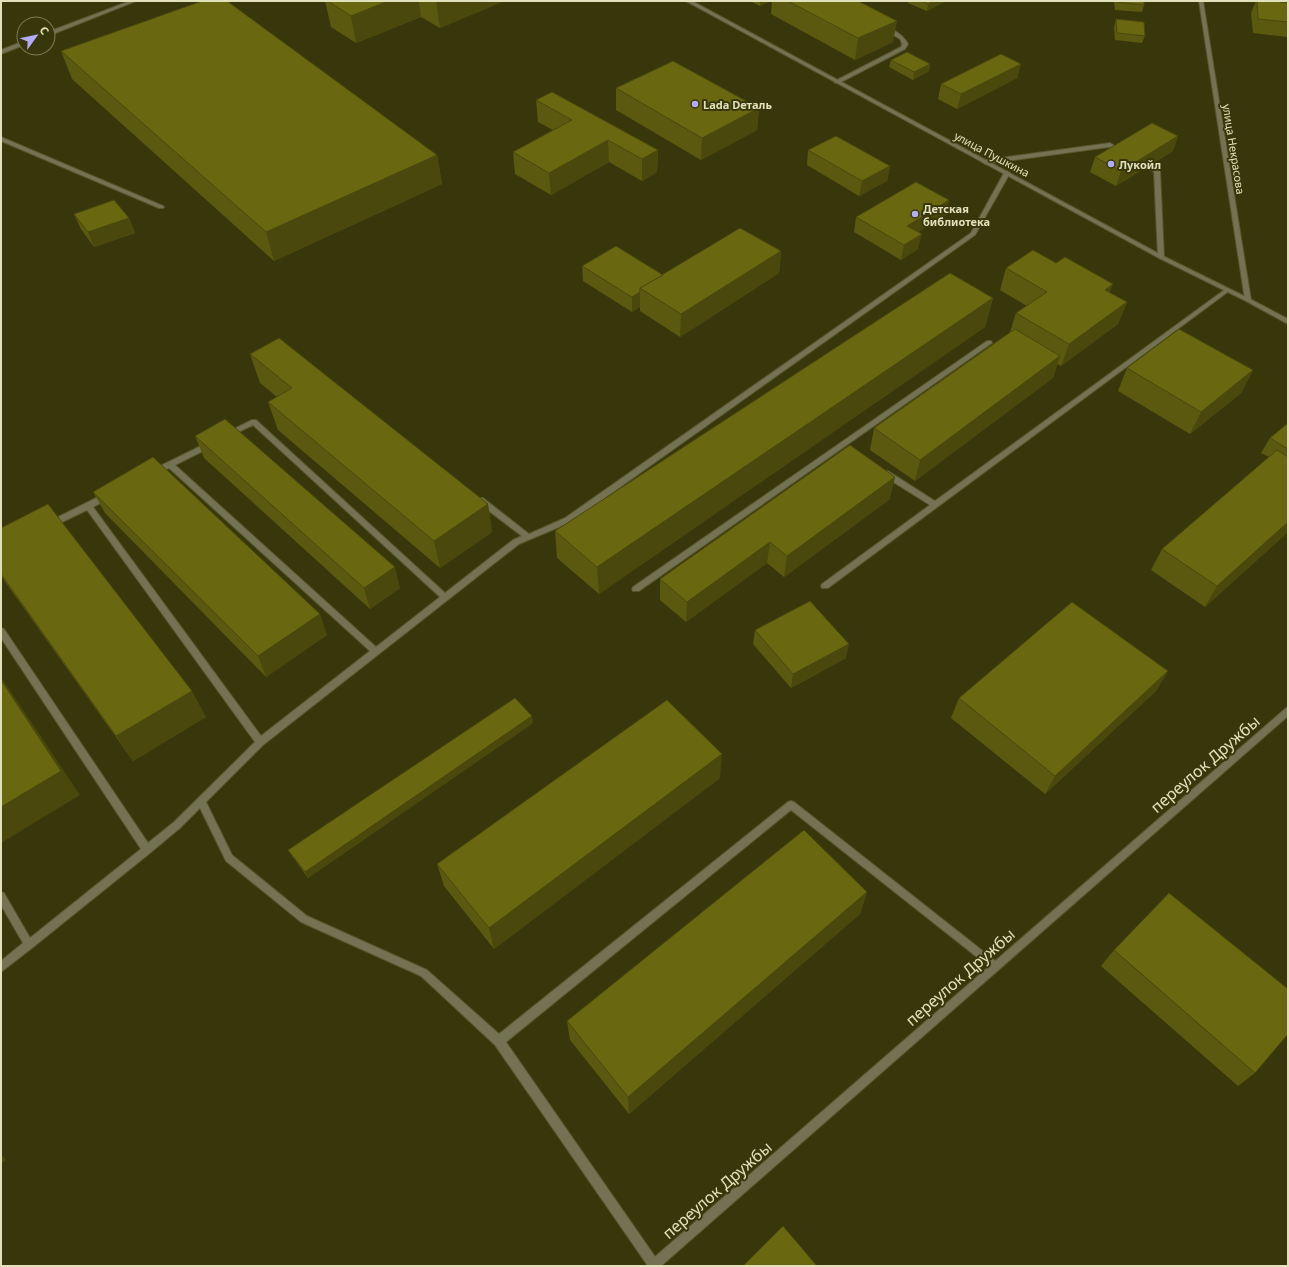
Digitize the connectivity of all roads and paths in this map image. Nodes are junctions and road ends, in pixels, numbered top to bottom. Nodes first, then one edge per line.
1 (134, 1) edge
2 (688, 1) edge
3 (1201, 1) edge
4 (882, 27) edge
5 (56, 31) edge
6 (16, 46) edge
7 (1, 52) edge
8 (837, 82) junction
9 (1, 139) edge
10 (1123, 152) edge
11 (985, 162) junction
12 (1148, 166) edge
13 (1007, 173) junction
14 (161, 207) dead end
15 (1160, 257) junction
16 (1227, 290) junction
17 (1248, 300) junction
18 (1288, 322) edge
19 (989, 343) dead end
20 (170, 464) junction
21 (876, 467) edge
22 (149, 475) edge
23 (115, 492) edge
24 (472, 493) edge
25 (935, 505) junction
26 (88, 506) junction
27 (41, 529) edge
28 (528, 537) junction
29 (825, 586) dead end
30 (636, 589) dead end
31 (445, 597) junction
32 (1, 631) edge
33 (376, 652) junction
34 (1288, 711) edge
35 (260, 742) junction
36 (201, 801) junction
37 (147, 850) junction
38 (1, 896) edge
39 (29, 945) junction
40 (995, 966) junction
41 (1, 967) edge
42 (499, 1041) junction
43 (654, 1266) edge

1 - 5 street
2 - 8 street, улица Пушкина
3 - 17 street, улица Некрасова
4 - 8 street
6 - 7 street
8 - 11 street, улица Пушкина
9 - 14 street
10 - 11 street
11 - 13 street, улица Пушкина
12 - 15 street
13 - 15 street, улица Пушкина
13 - 28 street
15 - 16 street, улица Пушкина
16 - 17 street, улица Пушкина
16 - 25 street
17 - 18 street, улица Пушкина
19 - 30 street
20 - 22 street
20 - 31 street
20 - 33 street
21 - 25 street
23 - 26 street
24 - 28 street
25 - 29 street
26 - 27 street
26 - 35 street
28 - 31 street
31 - 33 street
32 - 37 street
33 - 35 street
34 - 40 street, переулок Дружбы
35 - 36 street
36 - 37 street
36 - 42 street
37 - 39 street
38 - 39 street
39 - 41 street
40 - 42 street
40 - 43 street, переулок Дружбы
42 - 43 street

